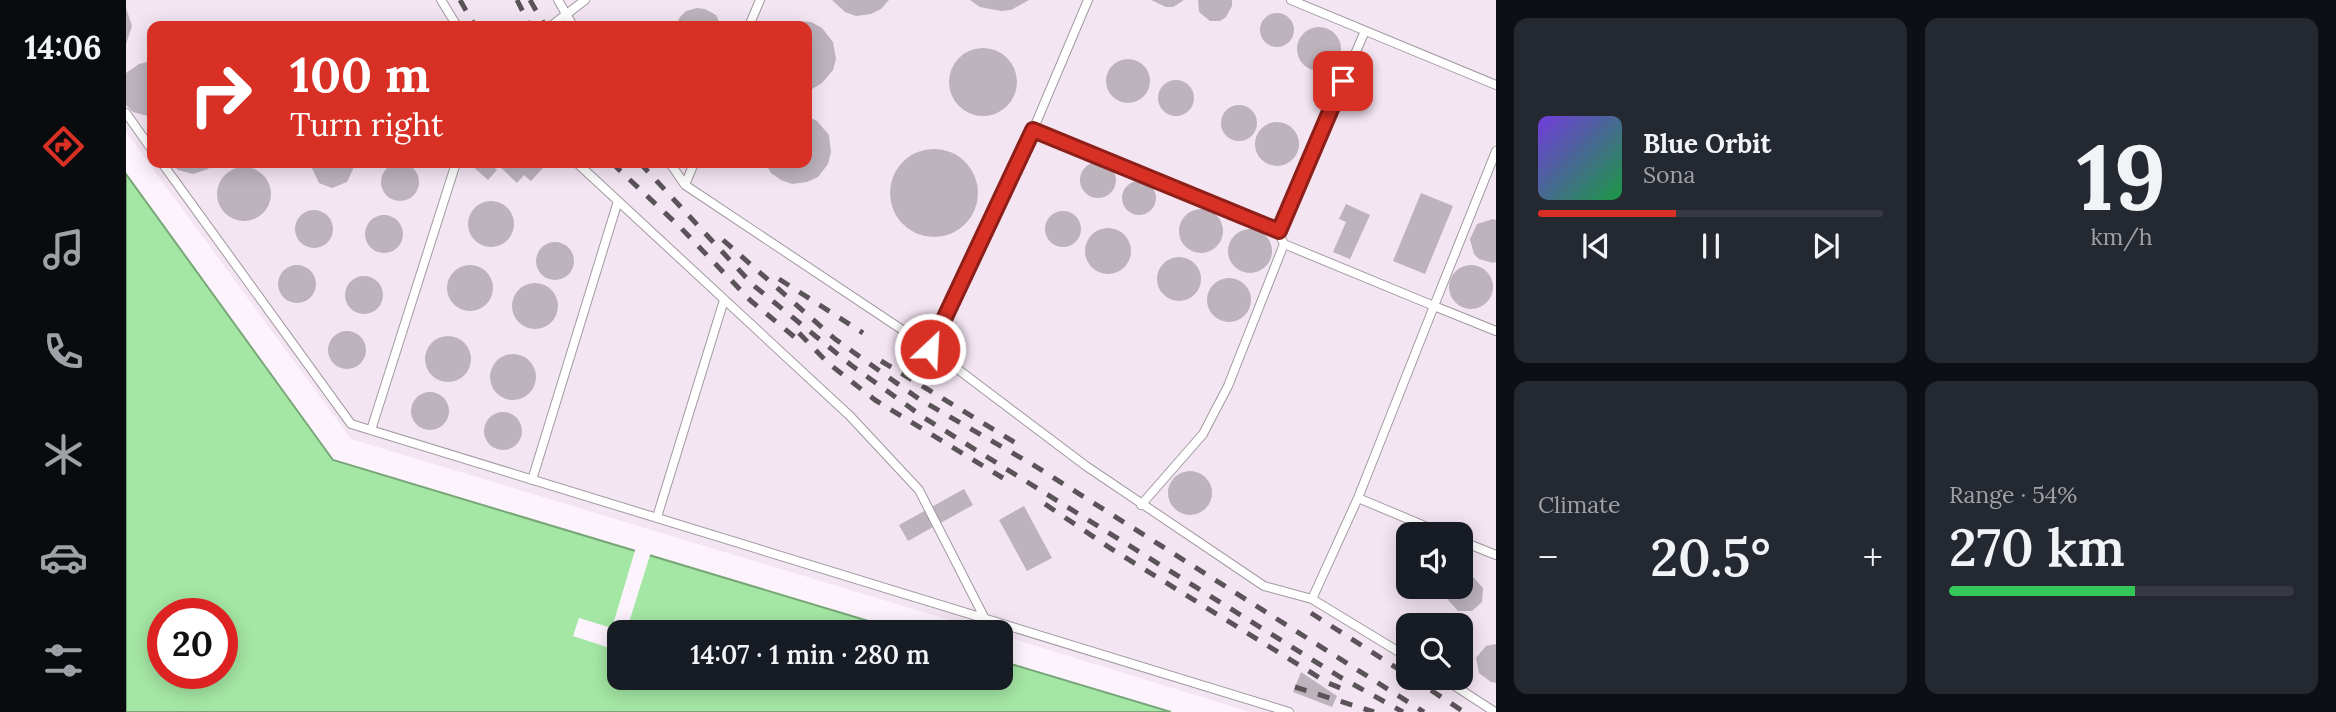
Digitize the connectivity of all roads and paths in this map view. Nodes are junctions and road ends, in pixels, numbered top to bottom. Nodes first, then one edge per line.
1 (440, 0) edge
2 (558, 0) edge
3 (585, 0) edge
4 (760, 0) edge
5 (1088, 0) edge
6 (1292, 0) edge
7 (1308, 3) edge
8 (566, 16) junction
9 (454, 21) edge
10 (558, 21) edge
11 (570, 21) edge
12 (751, 21) edge
13 (1365, 31) junction
14 (1496, 85) edge
15 (126, 113) edge
16 (1033, 130) junction
17 (147, 142) edge
18 (1496, 151) edge
19 (166, 168) edge
20 (454, 168) edge
21 (582, 168) edge
22 (673, 168) edge
23 (692, 168) edge
24 (685, 185) junction
25 (618, 201) junction
26 (1279, 231) junction
27 (1284, 244) junction
28 (724, 300) junction
29 (1434, 306) junction
30 (1496, 331) edge
31 (930, 349) junction
32 (371, 430) junction
33 (532, 480) junction
34 (1358, 498) junction
35 (1141, 505) junction
36 (657, 517) junction
37 (1415, 522) edge
38 (1473, 546) edge
39 (1496, 555) edge
40 (1312, 599) junction
41 (984, 617) junction
42 (1396, 650) edge
43 (1461, 690) edge
44 (1289, 712) edge
45 (1494, 712) edge

1 - 9 lane
2 - 8 lane
3 - 8 lane
4 - 12 lane
5 - 16 lane
6 - 7 lane
7 - 13 lane
8 - 10 lane
8 - 11 lane
13 - 14 lane
13 - 26 lane
15 - 17 lane
16 - 26 lane
16 - 31 lane
18 - 29 lane
19 - 32 lane
20 - 32 lane
21 - 25 lane
22 - 24 lane
23 - 24 lane
24 - 31 lane
25 - 28 lane
25 - 33 lane
26 - 27 lane
27 - 29 lane
27 - 35 lane
28 - 36 lane
28 - 41 lane
29 - 30 lane
29 - 34 lane
31 - 35 lane
32 - 33 lane
33 - 36 lane
34 - 37 lane
34 - 40 lane
35 - 40 lane
36 - 41 lane
38 - 39 lane
40 - 42 lane
41 - 44 lane
43 - 45 lane

